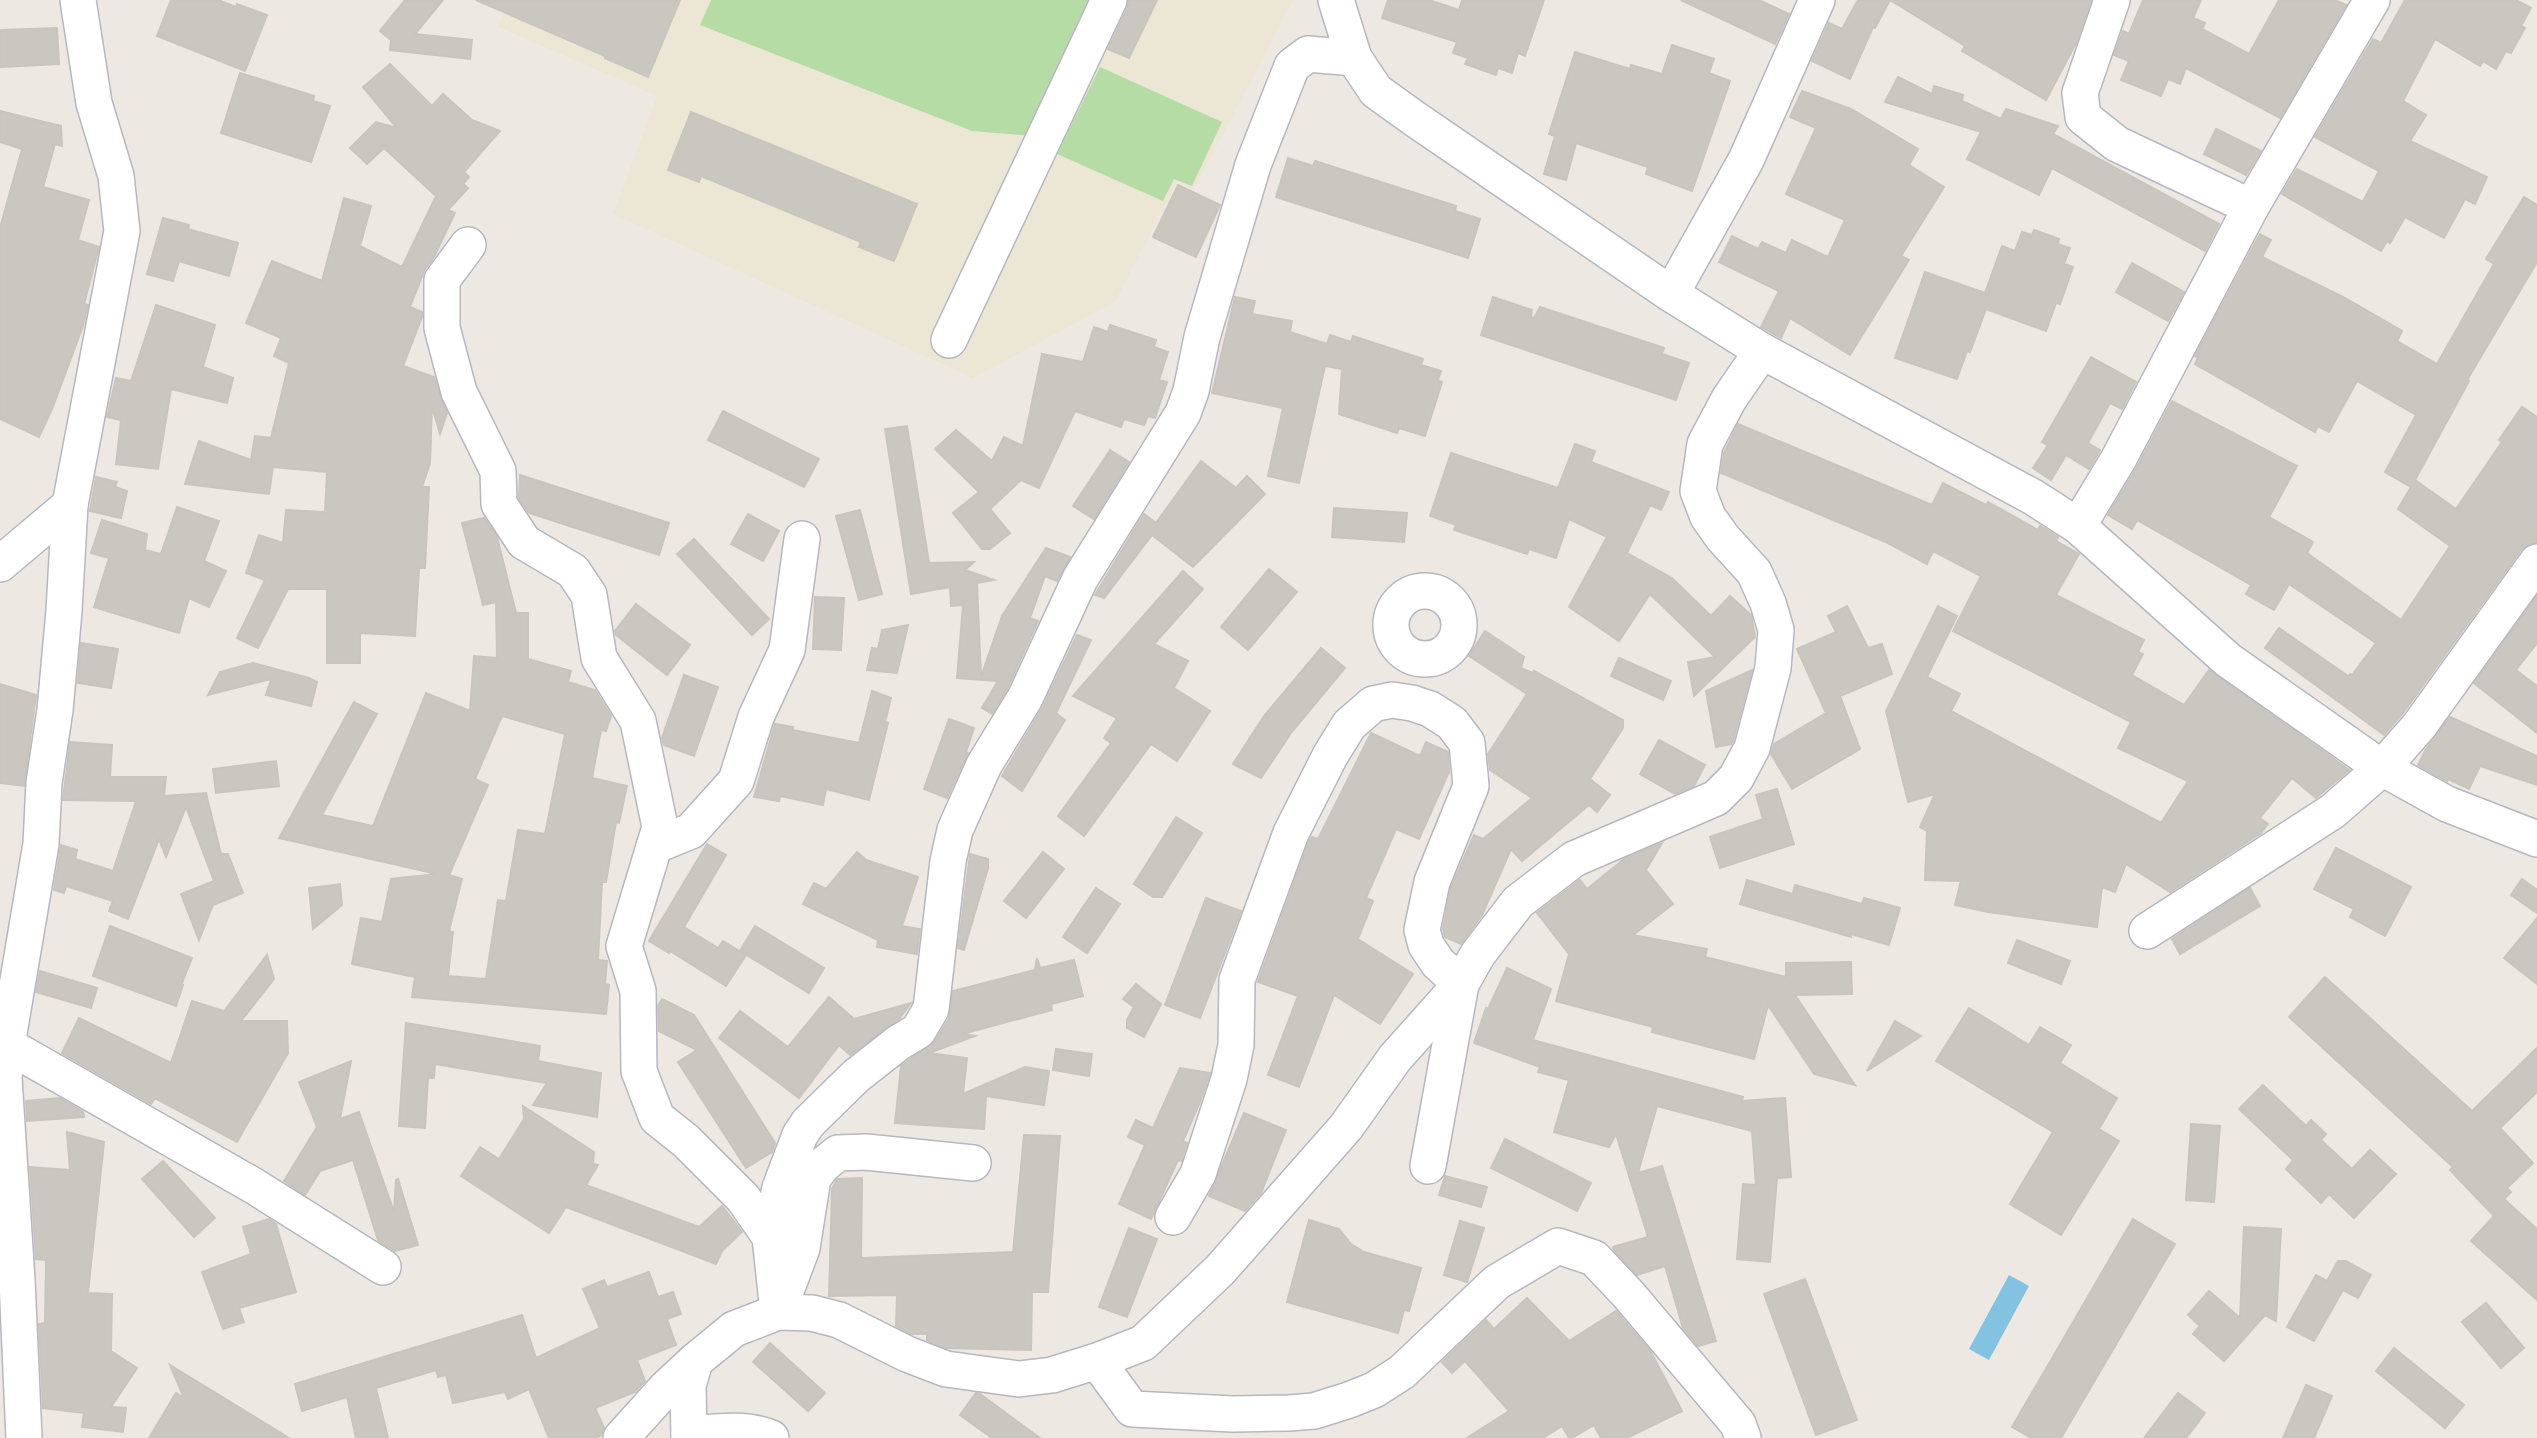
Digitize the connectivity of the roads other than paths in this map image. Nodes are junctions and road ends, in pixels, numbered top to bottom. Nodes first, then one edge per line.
1 (78, 0) edge
2 (1109, 0) edge
3 (1336, 0) edge
4 (1817, 0) edge
5 (2112, 0) edge
6 (2372, 0) edge
7 (1354, 58) junction
8 (2251, 207) junction
9 (468, 245) dead end
10 (1671, 294) junction
11 (949, 340) dead end
12 (1762, 351) junction
13 (70, 505) junction
14 (2078, 526) junction
15 (802, 539) dead end
16 (2537, 562) edge
17 (0, 564) edge
18 (1421, 660) dead end
19 (1412, 703) junction
20 (2382, 768) junction
21 (2537, 839) edge
22 (654, 846) junction
23 (2147, 931) dead end
24 (1461, 984) junction
25 (7, 1045) junction
26 (973, 1163) dead end
27 (1429, 1166) dead end
28 (1173, 1217) dead end
29 (770, 1237) junction
30 (383, 1267) dead end
31 (778, 1312) junction
32 (695, 1361) junction
33 (1097, 1361) junction
34 (1136, 1423) edge
35 (689, 1436) edge
36 (24, 1438) edge
37 (621, 1438) edge
38 (771, 1438) edge
39 (1743, 1438) edge

1 - 13 street
2 - 11 street
3 - 7 street
4 - 10 street
5 - 8 street
6 - 8 street
7 - 10 street
7 - 29 street
8 - 14 street
9 - 22 street
10 - 12 street
12 - 14 street
12 - 24 street
13 - 17 street
13 - 25 street
14 - 20 street
15 - 22 street
16 - 20 street
18 - 19 street
19 - 24 street
19 - 28 street
20 - 21 street
20 - 23 street
22 - 29 street
24 - 27 street
24 - 33 street
25 - 30 street
25 - 36 street
26 - 31 street
29 - 31 street
31 - 32 street
31 - 33 street
32 - 35 street
32 - 37 street
33 - 34 street
34 - 39 street
35 - 38 street

